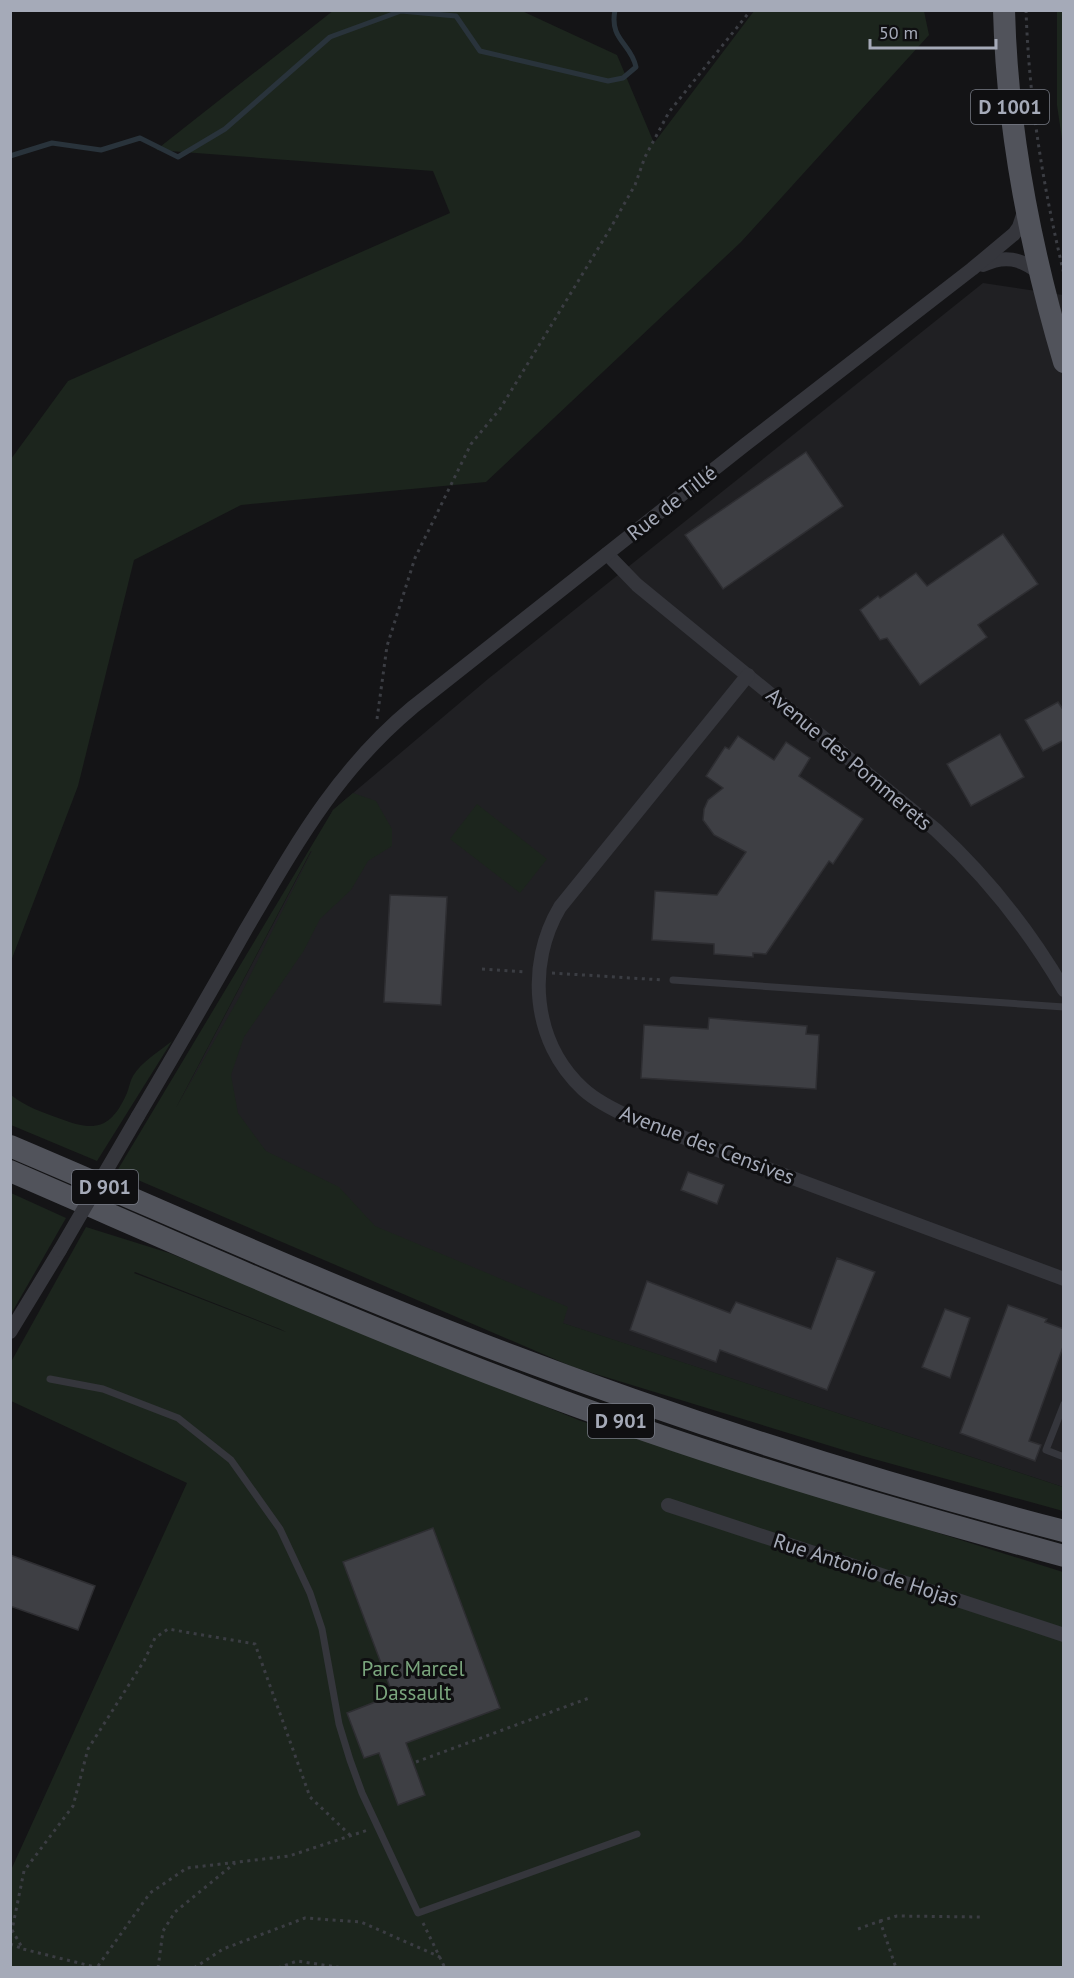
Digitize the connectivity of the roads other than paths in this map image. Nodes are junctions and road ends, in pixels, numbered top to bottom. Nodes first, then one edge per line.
1 (1004, 10) edge
2 (1014, 10) edge
3 (1025, 202) junction
4 (972, 269) junction
5 (1040, 274) junction
6 (1064, 322) edge
7 (1064, 362) edge
8 (607, 554) junction
9 (748, 675) junction
10 (673, 980) road end
11 (1064, 990) edge
12 (1064, 1007) edge
13 (10, 1146) edge
14 (10, 1171) edge
15 (1064, 1279) edge
16 (10, 1332) edge
17 (50, 1379) dead end
18 (1064, 1404) edge
19 (1064, 1457) edge
20 (899, 1485) junction
21 (668, 1505) dead end
22 (1064, 1517) edge
23 (1064, 1531) edge
24 (1064, 1556) edge
25 (1064, 1635) edge
26 (637, 1834) dead end

1 - 3 main road, D 1001
2 - 6 main road, D 1001
3 - 4 street, Rue de Tillé
3 - 5 main road, D 1001
4 - 5 street, Rue de Tillé
4 - 8 street, Rue de Tillé
5 - 7 main road, D 1001
8 - 9 street, Avenue des Pommerets
8 - 16 street, Rue de Tillé, bridge
9 - 11 street, Avenue des Pommerets
9 - 15 street, Avenue des Censives
10 - 12 lane
13 - 20 main road, D 901
14 - 24 main road, D 901
17 - 26 lane
18 - 19 lane
20 - 22 main road
20 - 23 main road, D 901
21 - 25 street, Rue Antonio de Hojas

